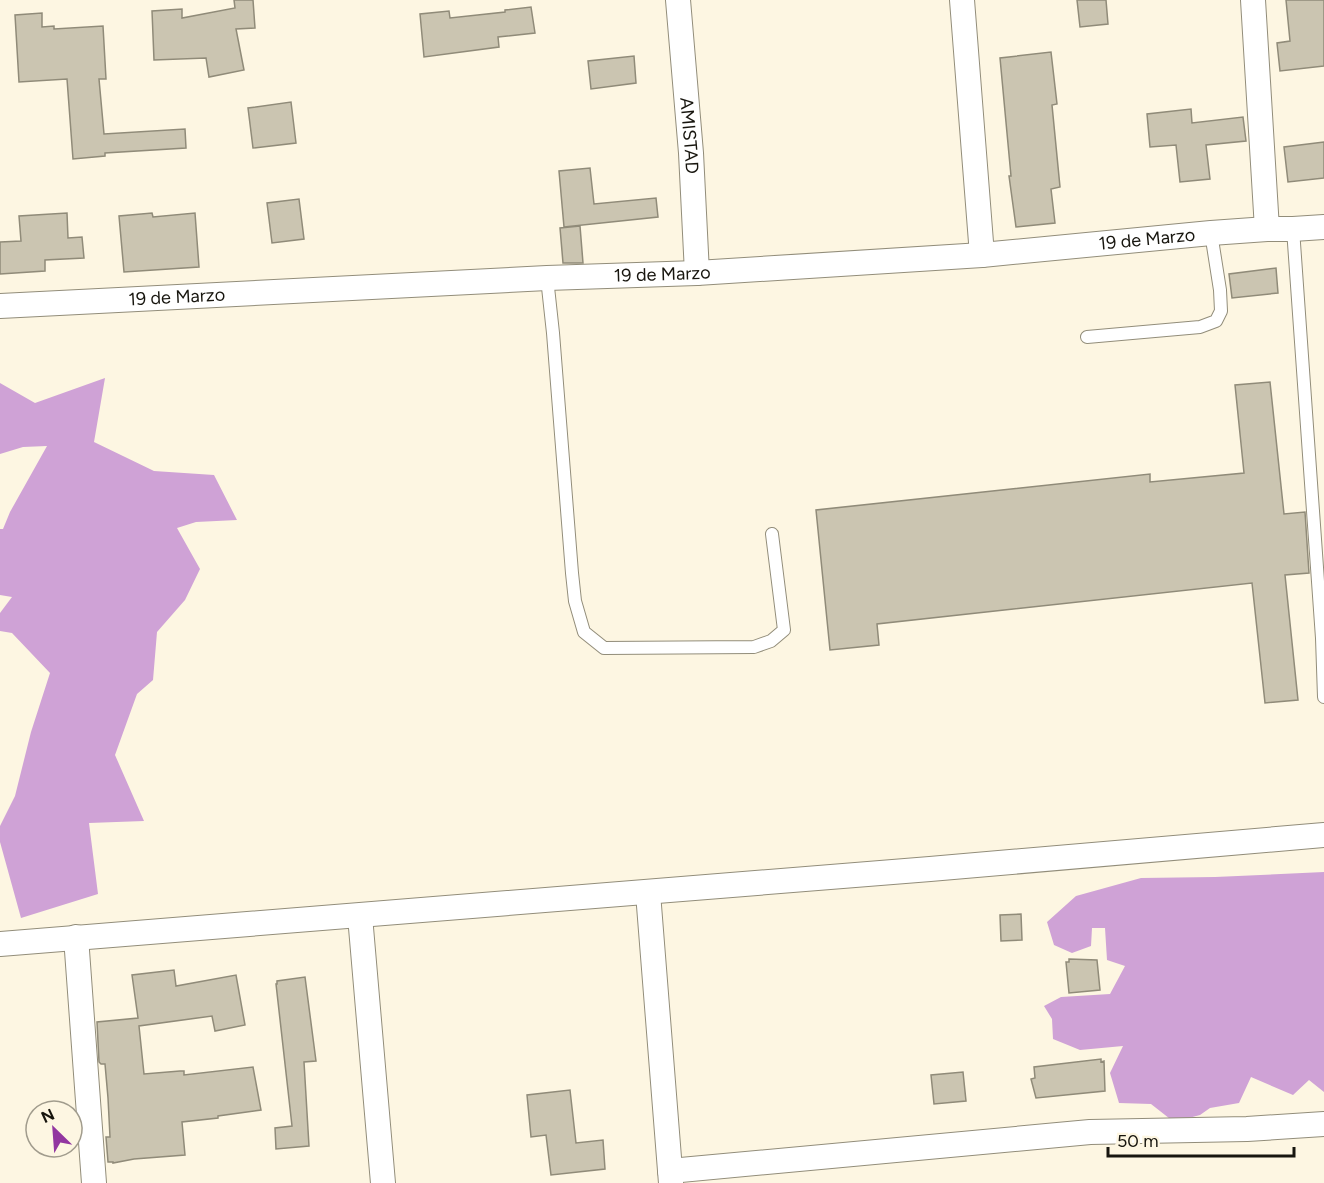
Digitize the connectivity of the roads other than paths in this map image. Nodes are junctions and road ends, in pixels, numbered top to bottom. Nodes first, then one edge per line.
1 (678, 0) edge
2 (962, 0) edge
3 (1253, 0) edge
4 (1324, 227) edge
5 (1267, 229) junction
6 (1293, 229) junction
7 (1211, 233) junction
8 (982, 255) junction
9 (697, 273) junction
10 (547, 278) junction
11 (0, 306) edge
12 (1087, 337) dead end
13 (772, 534) dead end
14 (1323, 638) edge
15 (1324, 697) edge
16 (1324, 835) edge
17 (648, 892) junction
18 (360, 916) junction
19 (76, 937) junction
20 (0, 944) edge
21 (1324, 1124) edge
22 (671, 1177) edge
23 (94, 1183) edge
24 (383, 1183) edge

1 - 9 street, AMISTAD
2 - 8 street
3 - 5 street
4 - 6 street, 19 de Marzo
5 - 6 street, 19 de Marzo
5 - 7 street, 19 de Marzo
6 - 14 lane
7 - 8 street, 19 de Marzo
7 - 12 lane
8 - 9 street, 19 de Marzo
9 - 10 street, 19 de Marzo
10 - 11 street, 19 de Marzo
10 - 13 lane
14 - 15 lane
16 - 17 street
17 - 18 street
17 - 22 street
18 - 19 street
18 - 24 street
19 - 20 street
19 - 23 street
21 - 22 street

